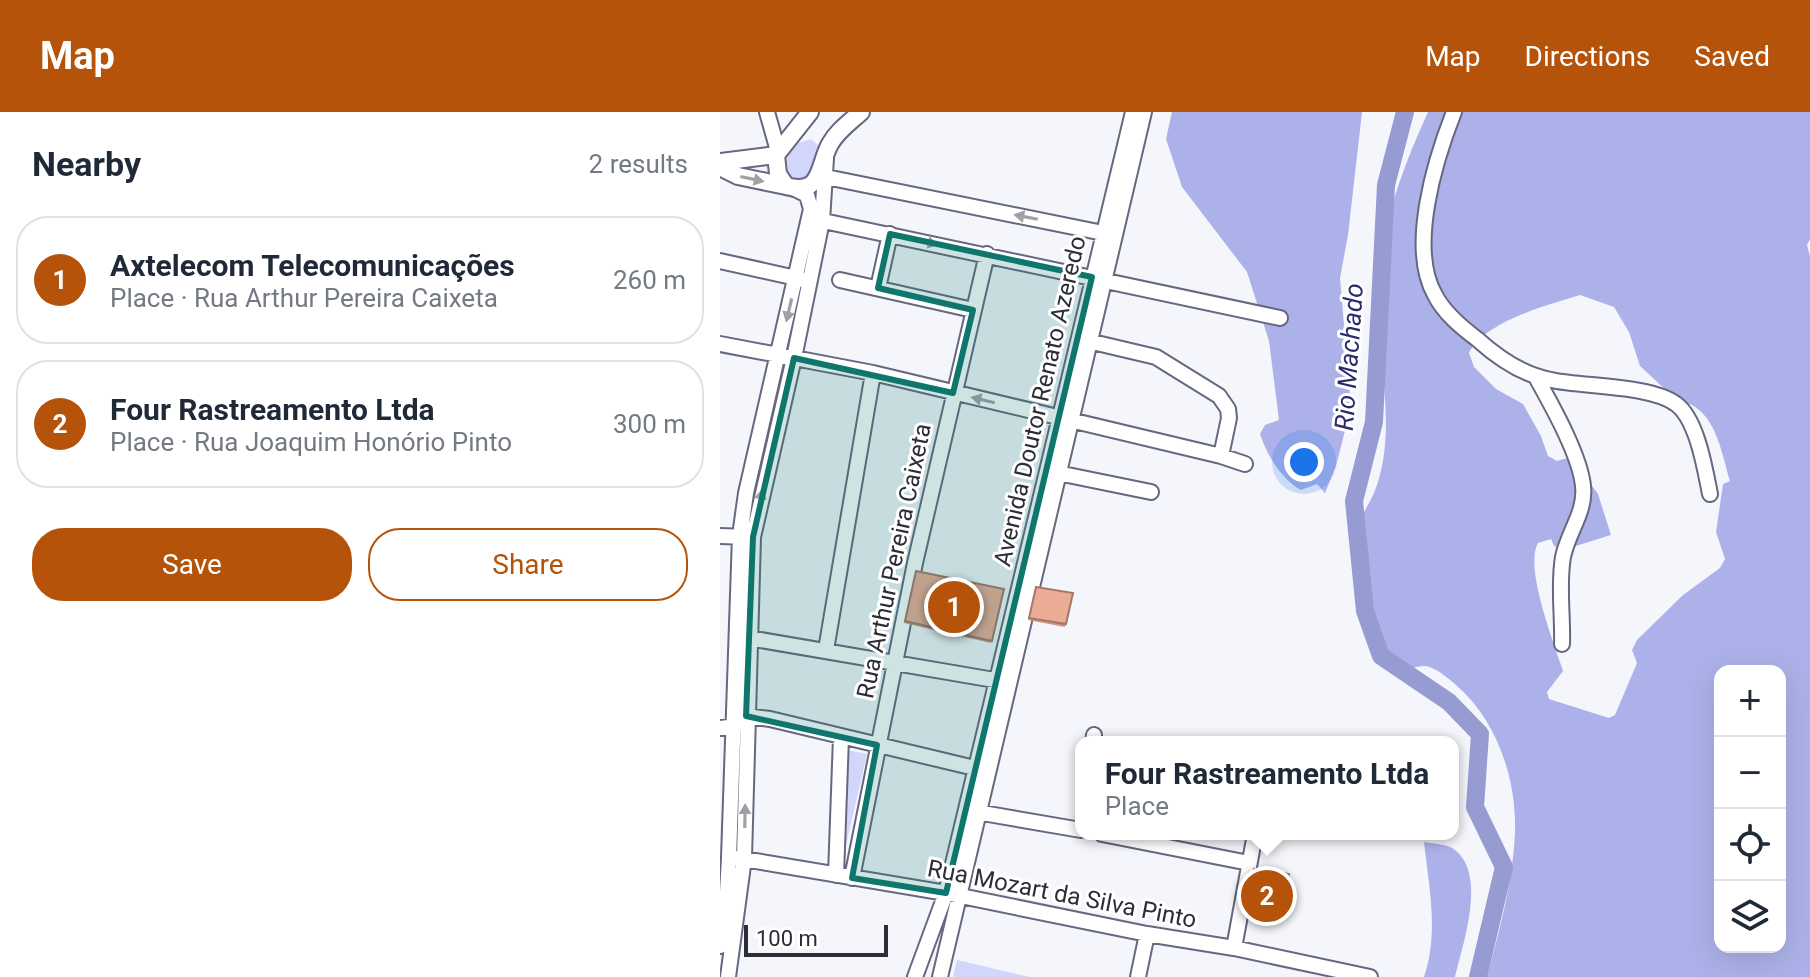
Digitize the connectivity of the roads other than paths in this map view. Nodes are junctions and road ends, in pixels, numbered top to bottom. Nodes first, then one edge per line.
1 (767, 112) edge
2 (810, 112) edge
3 (861, 112) edge
4 (1133, 112) edge
5 (1144, 112) edge
6 (1454, 112) edge
7 (828, 149) junction
8 (777, 153) junction
9 (720, 165) edge
10 (826, 177) junction
11 (790, 187) junction
12 (1119, 193) junction
13 (816, 220) junction
14 (890, 234) junction
15 (1108, 234) junction
16 (987, 254) junction
17 (720, 261) edge
18 (803, 279) junction
19 (1098, 279) junction
20 (840, 280) dead end
21 (878, 288) junction
22 (973, 310) junction
23 (1280, 318) dead end
24 (1085, 340) junction
25 (720, 344) edge
26 (779, 355) junction
27 (794, 358) junction
28 (873, 373) junction
29 (1536, 377) junction
30 (953, 393) junction
31 (1066, 419) junction
32 (1221, 456) junction
33 (1245, 464) dead end
34 (1053, 472) junction
35 (1151, 492) dead end
36 (1710, 494) dead end
37 (720, 536) edge
38 (747, 537) junction
39 (742, 637) junction
40 (1562, 644) dead end
41 (826, 650) junction
42 (894, 664) junction
43 (1004, 682) junction
44 (734, 723) edge
45 (841, 737) junction
46 (877, 745) junction
47 (981, 769) junction
48 (972, 811) junction
49 (1075, 828) edge
50 (1165, 840) edge
51 (1254, 840) edge
52 (737, 858) junction
53 (1249, 863) junction
54 (836, 875) junction
55 (852, 878) junction
56 (952, 895) junction
57 (934, 924) junction
58 (951, 928) junction
59 (1147, 934) junction
60 (725, 947) edge
61 (1234, 948) junction
62 (728, 977) edge
63 (915, 977) edge
64 (940, 977) edge
65 (1138, 977) edge
66 (1370, 977) edge

1 - 8 street
2 - 8 main road
3 - 7 main road
4 - 12 street, Avenida Doutor Renato Azeredo
5 - 12 street, Avenida Doutor Renato Azeredo
6 - 29 street
7 - 10 street
7 - 11 main road
8 - 9 main road
8 - 11 main road
9 -> 11 main road
10 - 13 street
15 -> 10 street
11 - 13 street
12 - 15 street, Avenida Doutor Renato Azeredo
13 - 14 street
13 - 18 street
14 -> 16 street
14 - 21 street
15 - 19 street, Avenida Doutor Renato Azeredo
16 - 19 street
16 - 22 street, Rua Arthur Pereira Caixeta
17 - 18 street
18 -> 26 street
18 - 27 street
19 - 23 street
19 - 24 street, Avenida Doutor Renato Azeredo
20 - 21 street
21 - 22 street
22 - 30 street, Rua Arthur Pereira Caixeta
24 - 31 street, Avenida Doutor Renato Azeredo
24 - 32 street
25 - 26 street
26 - 27 street
26 - 38 street
27 - 28 street
38 -> 27 street
28 - 30 street
28 - 41 street
29 - 36 street
29 - 40 street
31 -> 30 street
30 - 42 street, Rua Arthur Pereira Caixeta
31 - 32 street
31 - 34 street, Avenida Doutor Renato Azeredo
32 - 33 street
34 - 35 street
34 - 43 street, Avenida Doutor Renato Azeredo
37 - 38 street
38 - 39 street
39 - 41 street
39 - 44 street
41 - 42 street
42 - 43 street
42 - 46 street, Rua Arthur Pereira Caixeta
43 - 47 street, Avenida Doutor Renato Azeredo
44 - 45 street
44 - 52 street
45 - 46 street
45 - 54 street
46 - 47 street
46 - 55 street, Rua Arthur Pereira Caixeta
47 - 48 street, Avenida Doutor Renato Azeredo
48 - 49 street
48 - 56 street, Avenida Doutor Renato Azeredo
50 - 53 street
51 - 53 street
52 - 54 street, Rua Mozart da Silva Pinto
52 - 60 street
53 - 61 street
54 - 55 street, Rua Mozart da Silva Pinto
55 - 56 street, Rua Mozart da Silva Pinto
56 - 57 street, Avenida Doutor Renato Azeredo
56 - 58 street, Avenida Doutor Renato Azeredo
56 - 59 street, Rua Mozart da Silva Pinto
57 - 58 street
57 - 63 street, Avenida Doutor Renato Azeredo
58 - 64 street, Avenida Doutor Renato Azeredo
59 - 61 street, Rua Mozart da Silva Pinto
59 - 65 street
60 - 62 street
61 - 66 street, Rua Mozart da Silva Pinto

